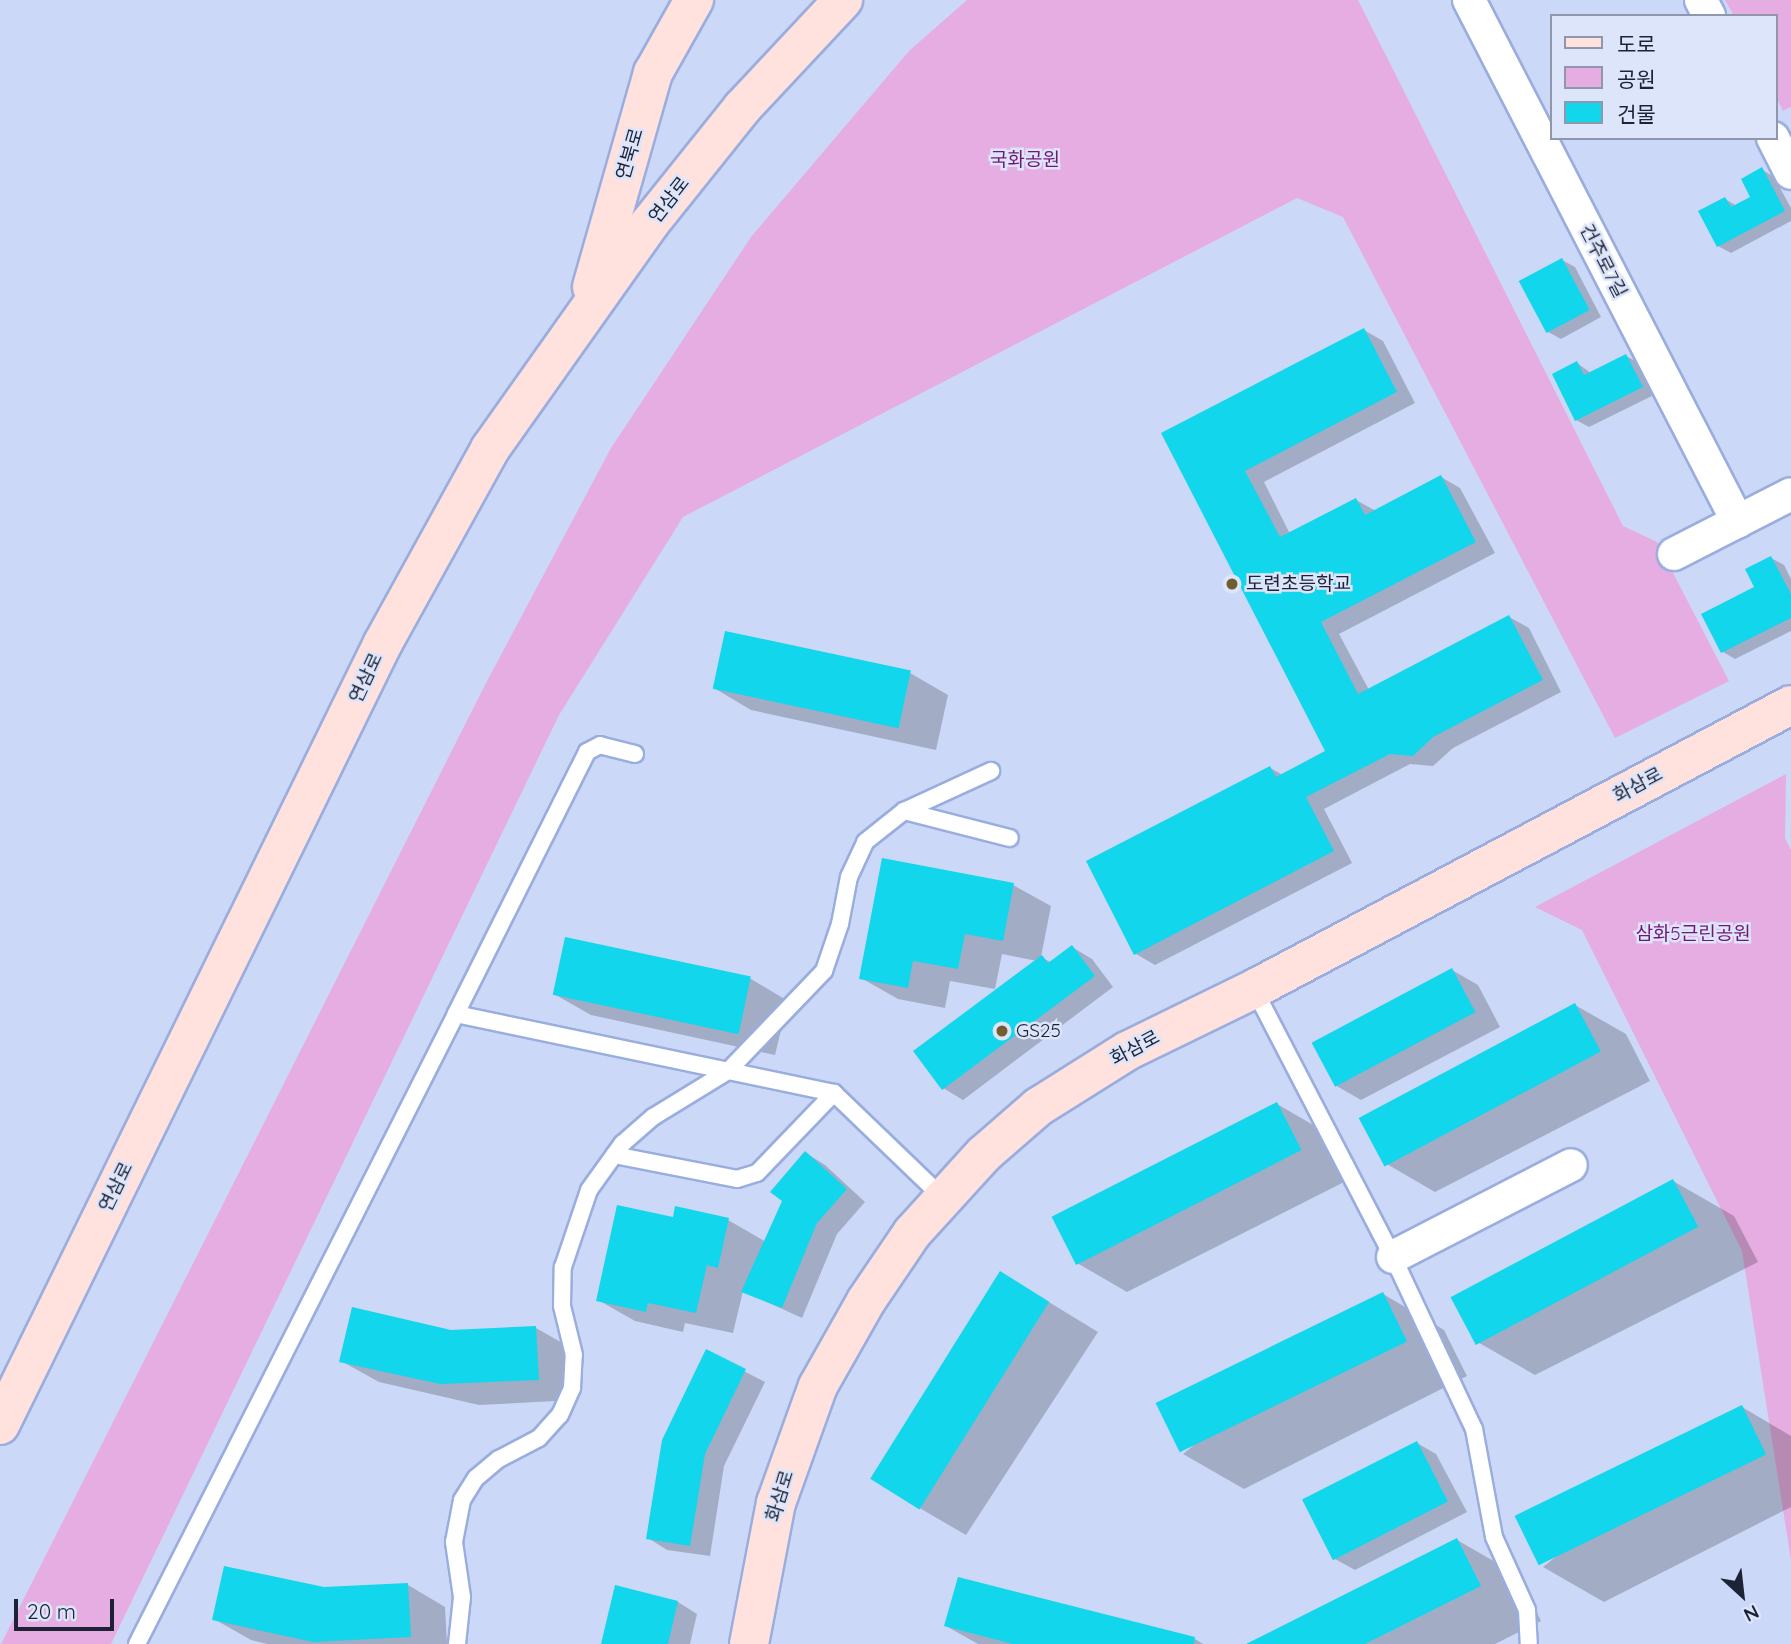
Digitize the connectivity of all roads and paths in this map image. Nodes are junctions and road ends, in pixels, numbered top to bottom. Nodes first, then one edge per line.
1 (694, 0) edge
2 (843, 0) edge
3 (1469, 0) edge
4 (1774, 140) edge
5 (1791, 173) edge
6 (584, 314) junction
7 (1791, 494) edge
8 (1738, 522) junction
9 (1674, 554) dead end
10 (1791, 705) edge
11 (635, 754) dead end
12 (991, 771) dead end
13 (904, 811) junction
14 (1010, 838) dead end
15 (1254, 989) junction
16 (456, 1014) junction
17 (728, 1071) junction
18 (834, 1093) junction
19 (614, 1155) junction
20 (1571, 1165) dead end
21 (943, 1198) junction
22 (1393, 1256) junction
23 (0, 1425) edge
24 (136, 1644) edge
25 (457, 1644) edge
26 (749, 1644) edge
27 (1529, 1644) edge

1 - 6 main road, 연북로
2 - 6 main road, 연삼로
3 - 8 street, 건주로7길
4 - 5 street
6 - 23 main road, 연삼로
7 - 8 street
8 - 9 street
10 - 15 main road, 화삼로
11 - 16 lane
12 - 13 lane
13 - 14 lane
13 - 17 lane
15 - 21 main road, 화삼로
15 - 22 lane
16 - 17 lane
16 - 24 lane
17 - 18 lane
17 - 19 lane
18 - 19 lane
18 - 21 lane
19 - 25 lane
20 - 22 street
21 - 26 main road, 화삼로
22 - 27 lane

